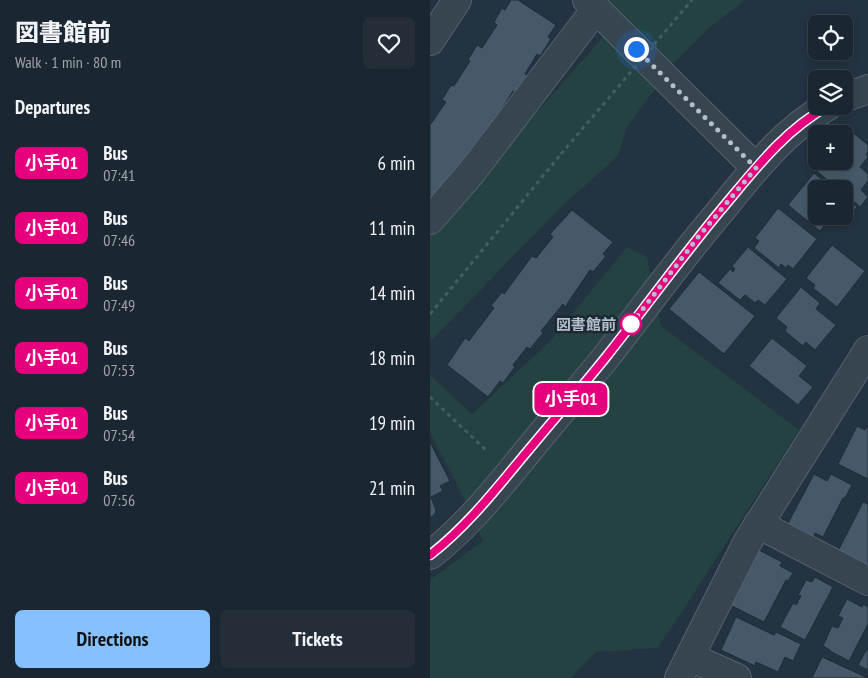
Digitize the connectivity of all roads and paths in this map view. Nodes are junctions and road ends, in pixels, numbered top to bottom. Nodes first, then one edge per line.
1 (458, 0) edge
2 (692, 0) edge
3 (591, 4) edge
4 (430, 41) edge
5 (868, 89) edge
6 (853, 95) edge
7 (815, 115) edge
8 (756, 168) junction
9 (430, 220) edge
10 (430, 314) edge
11 (868, 350) edge
12 (430, 397) edge
13 (510, 472) junction
14 (758, 524) junction
15 (430, 555) edge
16 (868, 581) edge
17 (684, 667) edge
18 (737, 678) edge

1 - 4 street
2 - 10 path, bridge
3 - 8 street
3 - 9 street
5 - 6 street
7 - 8 street
8 - 13 street
11 - 14 street
12 - 13 path
13 - 15 street
14 - 16 street
14 - 17 street
17 - 18 street

